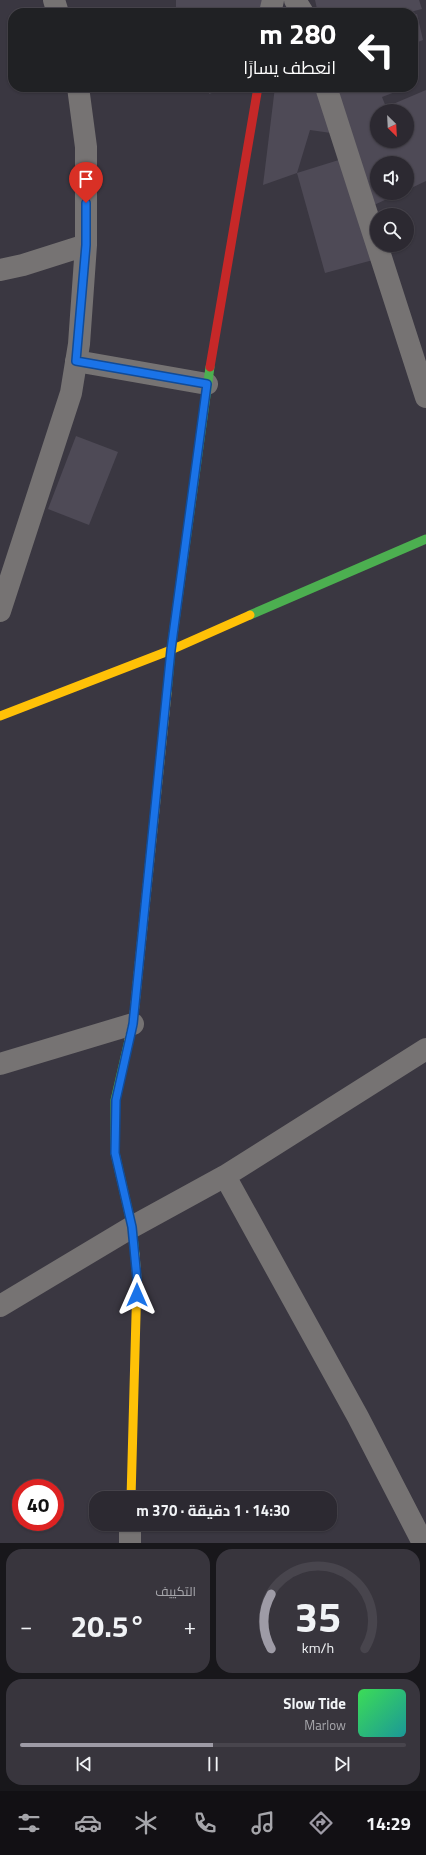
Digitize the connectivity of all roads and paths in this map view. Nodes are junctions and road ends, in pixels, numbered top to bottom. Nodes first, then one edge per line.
1 (79, 92) edge
2 (257, 92) edge
3 (328, 92) edge
4 (86, 245) junction
5 (0, 270) edge
6 (76, 361) junction
7 (207, 384) junction
8 (426, 397) edge
9 (426, 539) edge
10 (0, 611) edge
11 (171, 650) junction
12 (0, 716) edge
13 (133, 1024) junction
14 (426, 1049) edge
15 (0, 1064) edge
16 (225, 1176) junction
17 (132, 1227) junction
18 (0, 1306) edge
19 (131, 1491) edge
20 (130, 1531) edge
21 (130, 1543) edge
22 (423, 1543) edge

1 - 4 street
2 - 7 street
3 - 8 street
4 - 5 street
4 - 6 street
6 - 7 street
6 - 10 street
7 - 11 street
9 - 11 street
11 - 12 street
11 - 13 street
13 - 15 street
13 - 17 street
14 - 16 street
16 - 17 street
16 - 22 street
17 - 18 street
17 - 19 street
20 - 21 street

